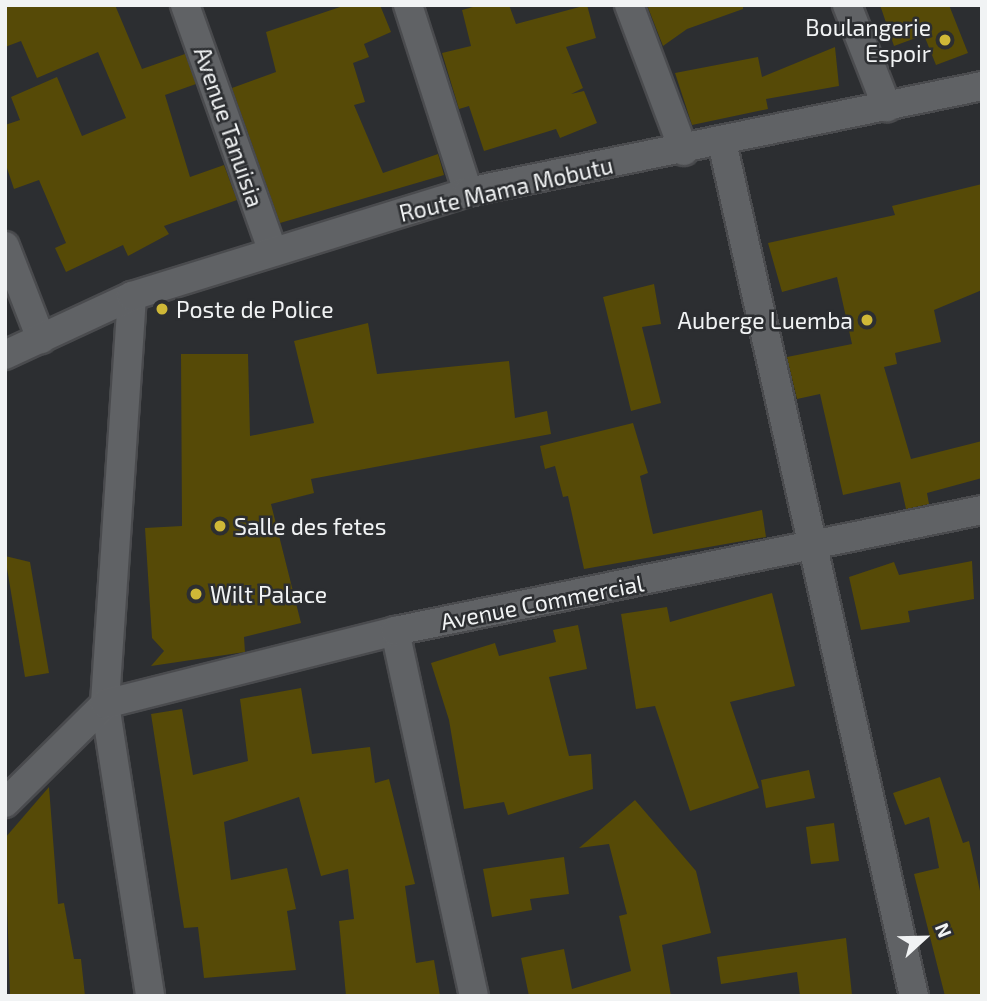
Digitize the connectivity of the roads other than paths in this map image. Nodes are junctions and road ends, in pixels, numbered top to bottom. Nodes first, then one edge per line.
1 (185, 5) edge
2 (408, 5) edge
3 (629, 5) edge
4 (847, 5) edge
5 (982, 86) edge
6 (887, 107) junction
7 (722, 142) junction
8 (684, 151) junction
9 (468, 192) junction
10 (5, 246) edge
11 (272, 249) junction
12 (132, 296) junction
13 (41, 339) junction
14 (5, 355) edge
15 (982, 510) edge
16 (814, 547) junction
17 (395, 631) junction
18 (104, 704) junction
19 (5, 803) edge
20 (150, 996) edge
21 (474, 996) edge
22 (914, 996) edge

1 - 11 street, Avenue Tanuisia
2 - 9 street
3 - 8 street
4 - 6 street
5 - 6 street, Route Mama Mobutu
6 - 7 street, Route Mama Mobutu
7 - 8 street, Route Mama Mobutu
7 - 16 street
8 - 9 street, Route Mama Mobutu
9 - 11 street, Route Mama Mobutu
10 - 13 street
11 - 12 street, Route Mama Mobutu
12 - 13 street, Route Mama Mobutu
12 - 18 street
13 - 14 street, Route Mama Mobutu
15 - 16 street, Avenue Commercial
16 - 17 street, Avenue Commercial
16 - 22 street
17 - 18 street, Avenue Commercial
17 - 21 street
18 - 19 street
18 - 20 street

